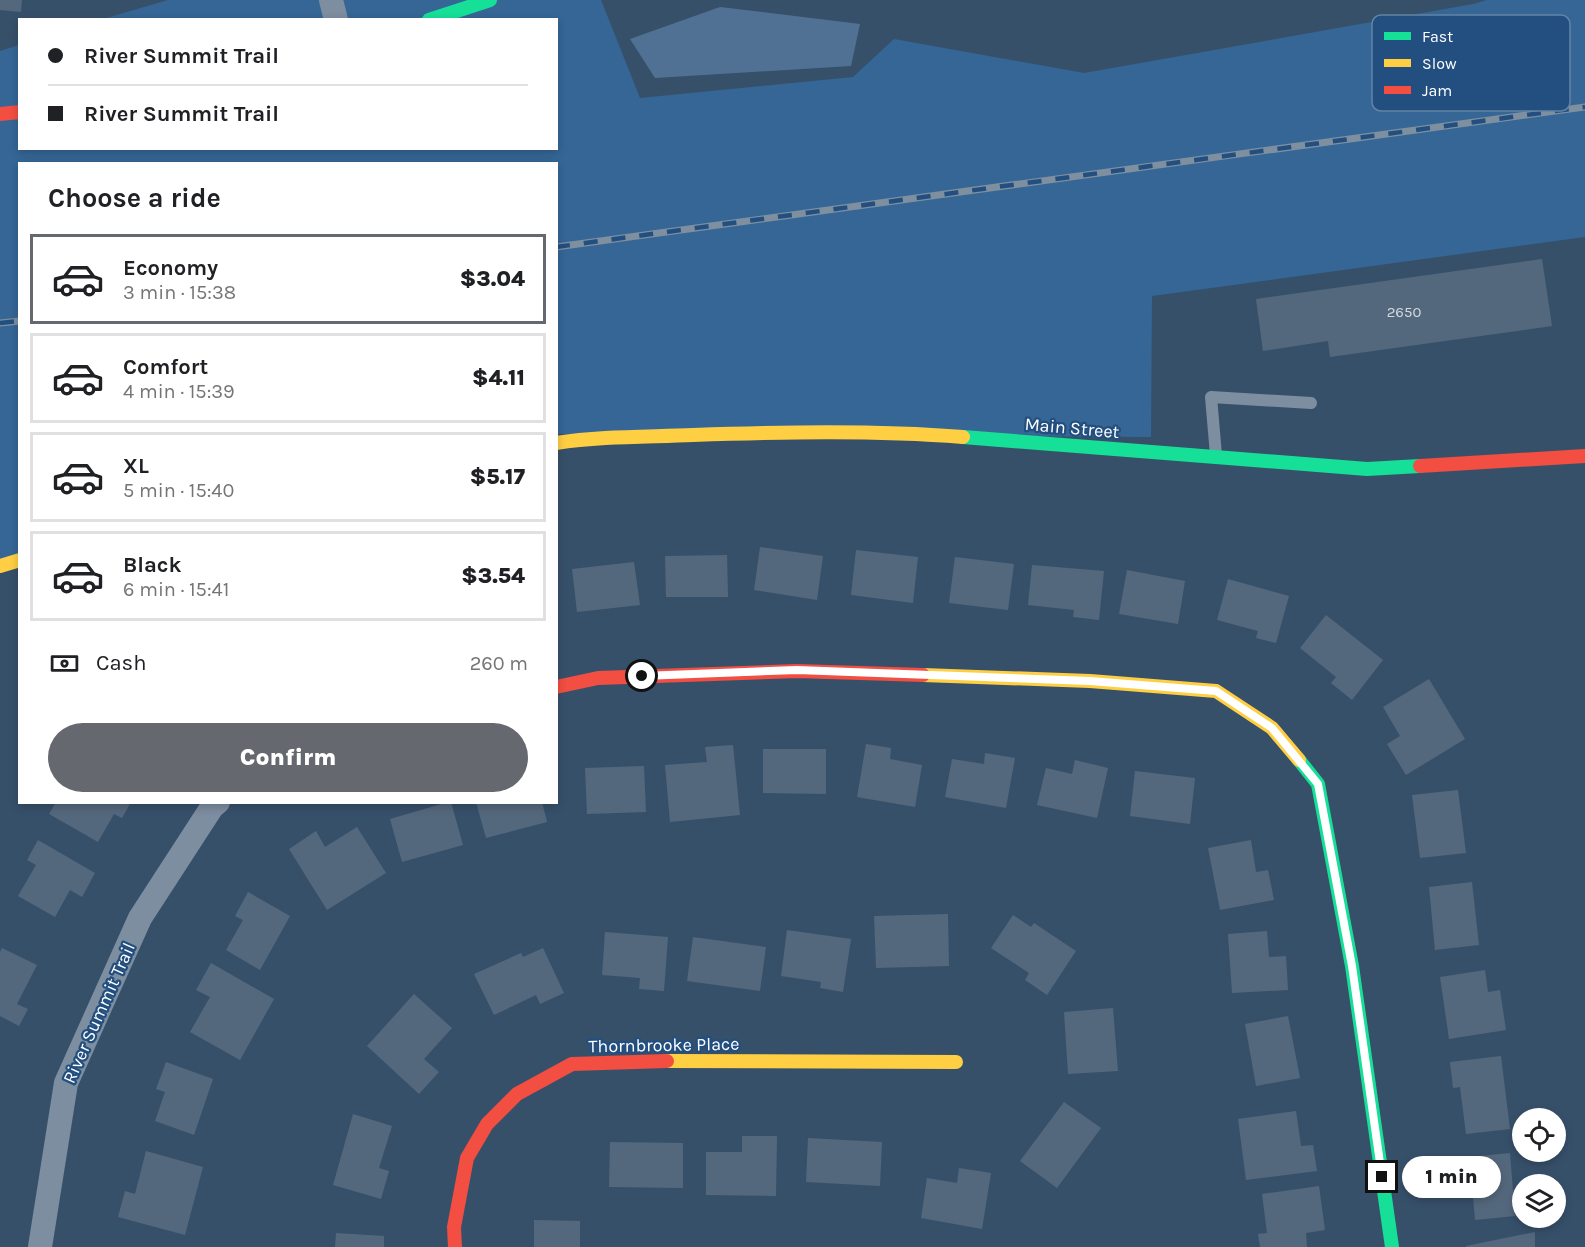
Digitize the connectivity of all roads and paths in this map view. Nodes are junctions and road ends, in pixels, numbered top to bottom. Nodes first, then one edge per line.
1 (331, 0) edge
2 (490, 0) edge
3 (336, 18) edge
4 (435, 18) edge
5 (18, 112) edge
6 (0, 114) edge
7 (1311, 403) dead end
8 (558, 443) edge
9 (1585, 456) edge
10 (1216, 458) junction
11 (18, 561) edge
12 (0, 566) edge
13 (558, 687) edge
14 (216, 804) edge
15 (956, 1062) dead end
16 (40, 1247) edge
17 (455, 1247) edge
18 (1392, 1247) edge

1 - 3 street
2 - 4 street
5 - 6 street
7 - 10 lane
8 - 10 street, Main Street
9 - 10 street, Main Street
11 - 12 street
13 - 18 street
14 - 16 street, River Summit Trail
15 - 17 street, Thornbrooke Place

